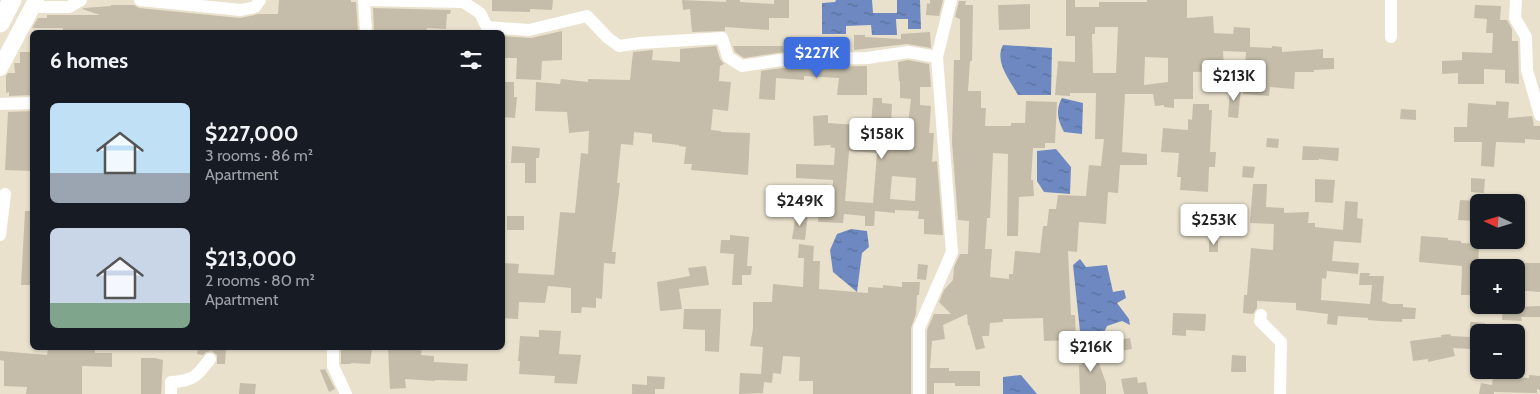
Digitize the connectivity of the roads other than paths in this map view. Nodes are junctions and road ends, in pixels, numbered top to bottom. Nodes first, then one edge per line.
1 (12, 0) edge
2 (81, 0) edge
3 (140, 0) edge
4 (260, 0) edge
5 (364, 0) edge
6 (951, 0) edge
7 (1390, 0) edge
8 (1516, 0) edge
9 (34, 4) edge
10 (0, 23) edge
11 (366, 30) edge
12 (1390, 37) dead end
13 (937, 57) junction
14 (0, 68) edge
15 (30, 103) edge
16 (0, 104) edge
17 (1540, 115) edge
18 (5, 194) dead end
19 (0, 235) edge
20 (1261, 315) dead end
21 (333, 350) edge
22 (210, 359) dead end
23 (340, 392) edge
24 (171, 394) edge
25 (919, 394) edge
26 (1280, 394) edge

1 - 10 highway
2 - 9 street
3 - 4 street
5 - 11 street
5 - 13 street
6 - 13 street
7 - 12 street
8 - 17 street
9 - 14 main road
13 - 25 street
15 - 16 street
18 - 19 street
20 - 26 street
21 - 23 street
22 - 24 street

